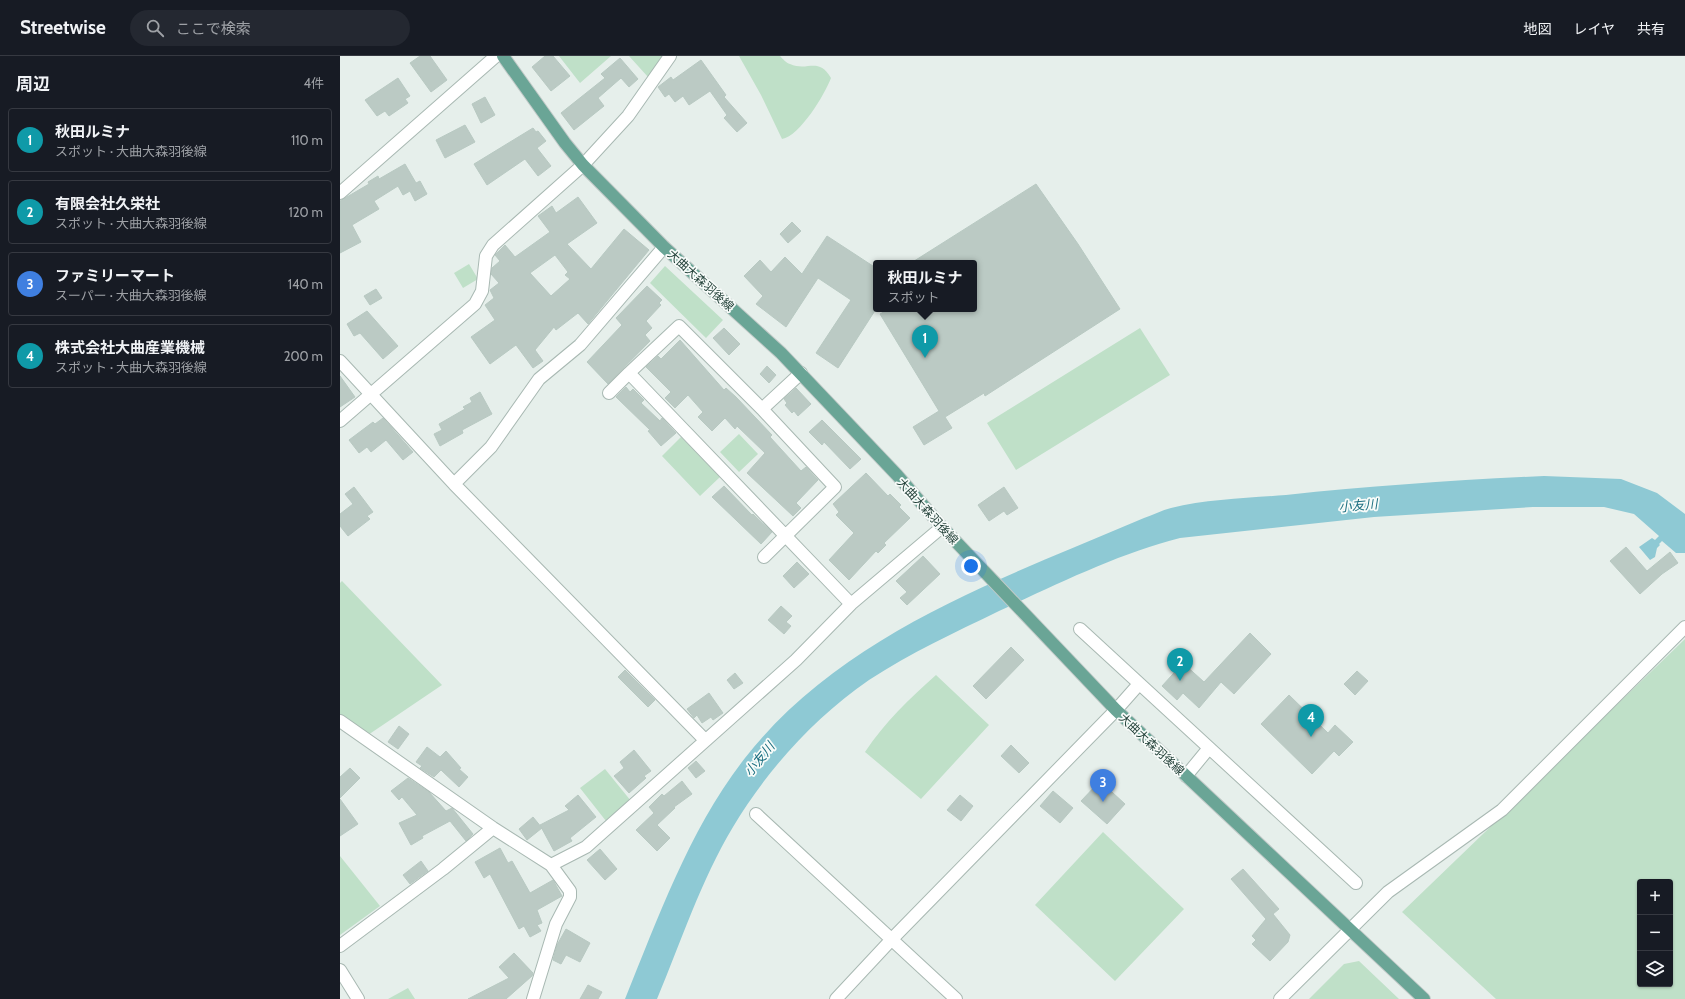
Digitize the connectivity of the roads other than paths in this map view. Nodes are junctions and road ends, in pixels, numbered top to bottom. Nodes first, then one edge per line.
1 (496, 56) edge
2 (503, 56) edge
3 (670, 56) edge
4 (583, 165) junction
5 (340, 193) edge
6 (664, 247) junction
7 (340, 361) edge
8 (629, 374) junction
9 (801, 374) junction
10 (609, 393) dead end
11 (370, 395) junction
12 (762, 408) junction
13 (340, 421) edge
14 (454, 484) junction
15 (942, 527) junction
16 (785, 535) junction
17 (764, 557) dead end
18 (850, 604) junction
19 (1685, 627) edge
20 (1080, 629) dead end
21 (1139, 684) junction
22 (1116, 710) junction
23 (340, 721) edge
24 (705, 740) junction
25 (1209, 748) junction
26 (1186, 776) junction
27 (756, 814) dead end
28 (494, 828) junction
29 (551, 865) junction
30 (1356, 883) dead end
31 (1350, 929) junction
32 (892, 939) junction
33 (340, 946) edge
34 (340, 970) edge
35 (358, 999) edge
36 (534, 999) edge
37 (836, 999) edge
38 (956, 999) edge
39 (1280, 999) edge
40 (1424, 999) edge

1 - 5 street
2 - 4 main road, 大曲大森羽後線
3 - 4 street
4 - 6 main road, 大曲大森羽後線
4 - 11 street
6 - 9 main road, 大曲大森羽後線
6 - 14 street
7 - 11 street
8 - 10 street
8 - 12 street
8 - 16 street
9 - 12 street
9 - 15 main road, 大曲大森羽後線
11 - 13 street
11 - 14 street
12 - 16 street
14 - 24 street
15 - 18 street
15 - 22 main road, 大曲大森羽後線
16 - 17 street
16 - 18 street
18 - 24 street
19 - 31 street
20 - 21 street
21 - 22 street
21 - 25 street
22 - 26 main road, 大曲大森羽後線
22 - 32 street
23 - 28 street
24 - 29 street
25 - 26 street
25 - 30 street
26 - 31 main road, 大曲大森羽後線
27 - 32 street
28 - 29 street
28 - 33 street
29 - 36 street
31 - 39 street
31 - 40 main road, 大曲大森羽後線
32 - 37 street
32 - 38 street
34 - 35 street

